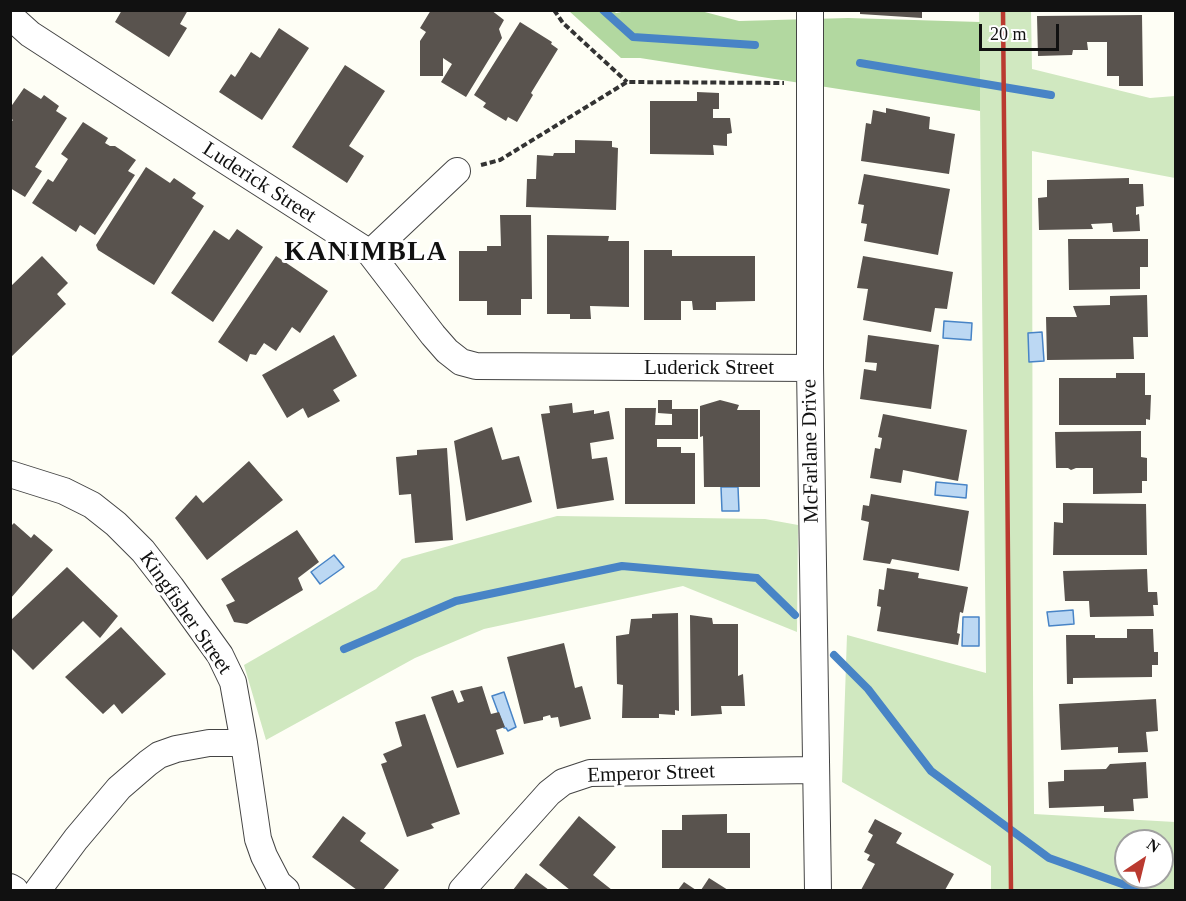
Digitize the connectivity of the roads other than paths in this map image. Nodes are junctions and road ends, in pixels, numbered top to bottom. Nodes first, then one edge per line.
1 (810, 10) edge
2 (10, 16) edge
3 (457, 171) road end
4 (370, 253) junction
5 (810, 368) junction
6 (10, 474) edge
7 (244, 743) junction
8 (816, 770) junction
9 (10, 887) edge
10 (15, 891) edge
11 (38, 891) edge
12 (285, 891) edge
13 (462, 891) edge
14 (818, 891) edge

1 - 5 street, McFarlane Drive
2 - 4 street, Luderick Street
3 - 4 street
4 - 5 street, Luderick Street
5 - 8 street, McFarlane Drive
6 - 7 street, Kingfisher Street
7 - 11 street
7 - 12 street, Kingfisher Street
8 - 13 street, Emperor Street
8 - 14 street, McFarlane Drive
9 - 10 street

